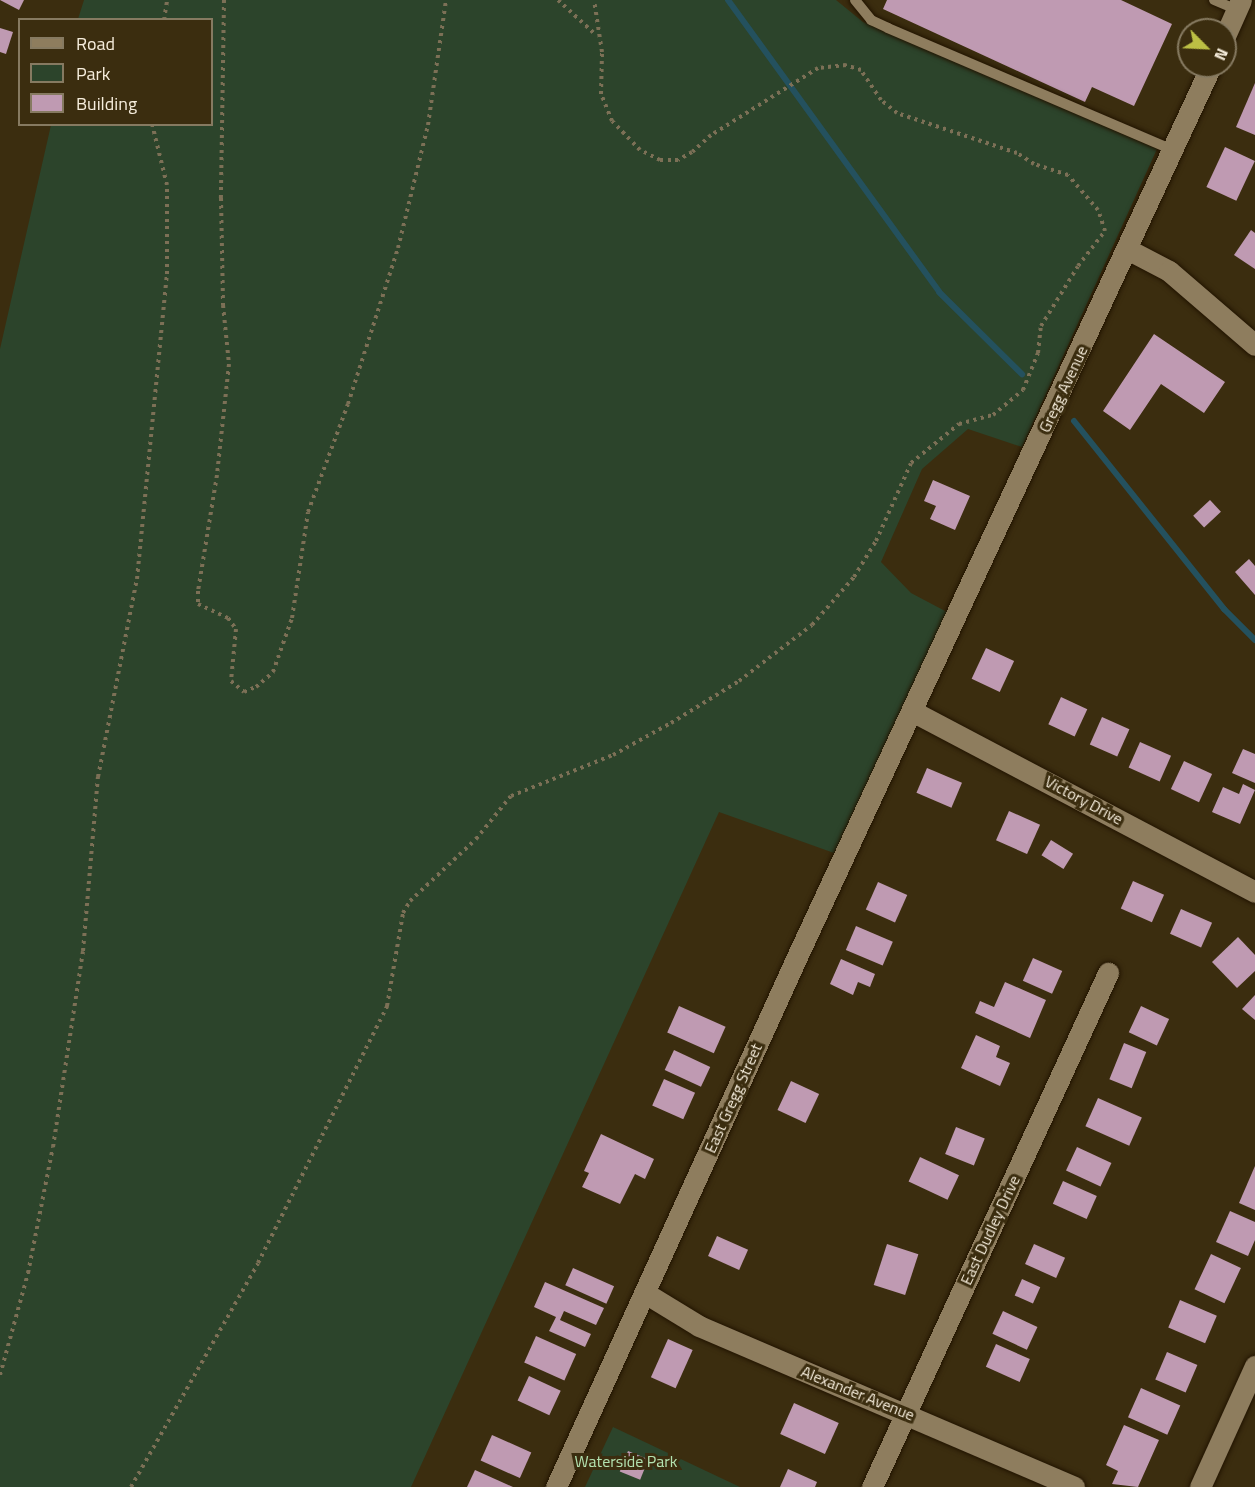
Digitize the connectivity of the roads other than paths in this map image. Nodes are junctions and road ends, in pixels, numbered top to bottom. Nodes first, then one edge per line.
1 (855, 0) edge
2 (1214, 0) edge
3 (1239, 5) edge
4 (1205, 78) edge
5 (1172, 150) junction
6 (1127, 249) junction
7 (1255, 345) edge
8 (912, 711) junction
9 (1255, 892) edge
10 (1108, 972) dead end
11 (645, 1293) junction
12 (1255, 1366) edge
13 (906, 1413) junction
14 (556, 1487) edge
15 (872, 1487) edge
16 (1074, 1487) edge
17 (1200, 1487) edge

1 - 5 lane
2 - 3 lane
4 - 5 street, Gregg Avenue
5 - 6 street, Gregg Avenue
6 - 7 street
6 - 8 street, Gregg Avenue
8 - 9 street, Victory Drive
8 - 11 street, East Gregg Street
10 - 13 street, East Dudley Drive
11 - 13 street, Alexander Avenue
11 - 14 street, East Gregg Street
12 - 17 street
13 - 15 street, East Dudley Drive
13 - 16 street, Alexander Avenue

